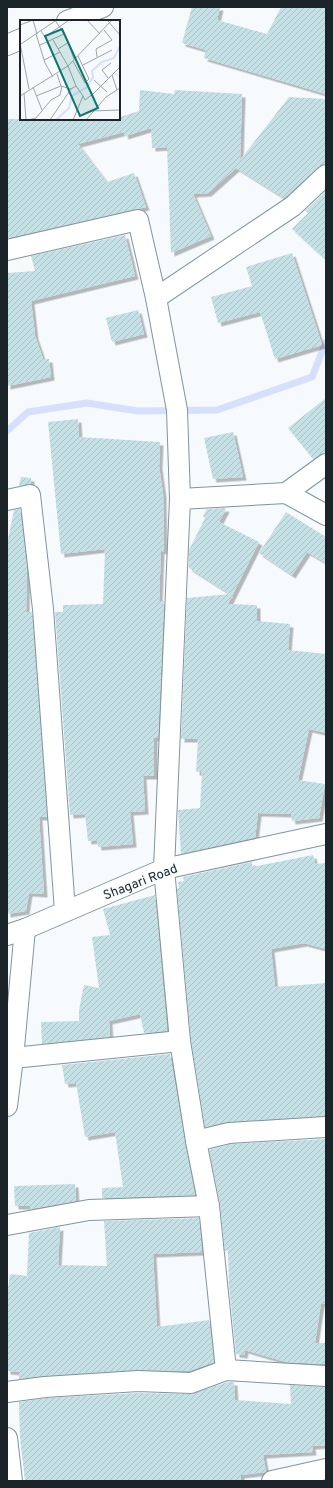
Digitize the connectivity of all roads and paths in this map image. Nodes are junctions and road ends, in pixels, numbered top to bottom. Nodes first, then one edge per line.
1 (103, 7) edge
2 (70, 20) edge
3 (20, 40) edge
4 (7, 45) edge
5 (326, 175) edge
6 (7, 250) edge
7 (156, 298) junction
8 (326, 464) edge
9 (286, 492) junction
10 (180, 499) junction
11 (7, 500) edge
12 (326, 515) edge
13 (326, 834) edge
14 (164, 869) junction
15 (65, 911) junction
16 (16, 932) edge
17 (180, 1041) junction
18 (13, 1058) junction
19 (7, 1106) edge
20 (326, 1127) edge
21 (196, 1141) junction
22 (209, 1206) junction
23 (7, 1225) edge
24 (226, 1370) junction
25 (326, 1376) edge
26 (7, 1392) edge
27 (7, 1438) edge
28 (326, 1469) edge
29 (12, 1481) edge
30 (272, 1481) edge

1 - 2 street
3 - 4 street
5 - 7 street
6 - 7 street
7 - 10 street
8 - 9 street
9 - 10 street
9 - 12 street
10 - 14 street
11 - 15 street
13 - 14 street, Shagari Road
14 - 15 street, Shagari Road
14 - 17 street
15 - 16 street, Shagari Road
16 - 18 street
17 - 18 street
17 - 21 street
18 - 19 street
20 - 21 street
21 - 22 street
22 - 23 street
22 - 24 street
24 - 25 street
24 - 26 street
27 - 29 street
28 - 30 street

